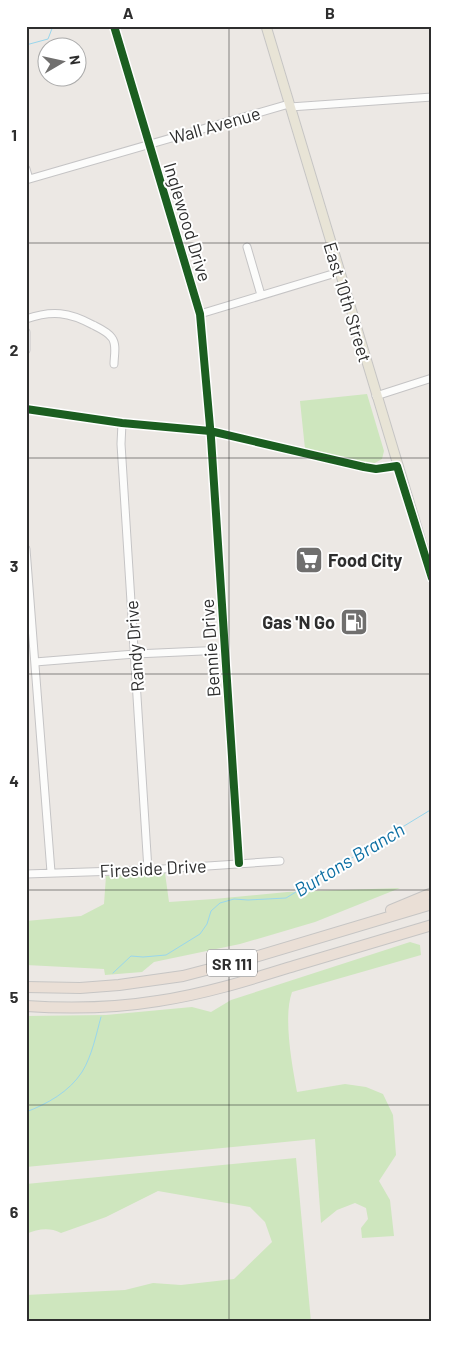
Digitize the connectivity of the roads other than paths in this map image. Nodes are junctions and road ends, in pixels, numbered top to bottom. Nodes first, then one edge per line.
1 (114, 26) edge
2 (266, 26) edge
3 (432, 97) edge
4 (289, 106) junction
5 (150, 144) junction
6 (26, 169) edge
7 (28, 180) edge
8 (247, 247) dead end
9 (340, 272) junction
10 (261, 295) junction
11 (200, 314) junction
12 (26, 319) edge
13 (26, 332) edge
14 (26, 350) edge
15 (114, 364) dead end
16 (432, 378) edge
17 (376, 396) junction
18 (26, 409) edge
19 (122, 423) junction
20 (210, 431) junction
21 (397, 466) junction
22 (26, 549) edge
23 (432, 578) edge
24 (225, 650) junction
25 (135, 654) junction
26 (35, 662) junction
27 (280, 861) dead end
28 (239, 863) junction
29 (148, 870) junction
30 (51, 872) junction
31 (26, 874) edge
32 (432, 893) edge
33 (432, 904) edge
34 (432, 925) edge
35 (337, 932) junction
36 (26, 987) edge
37 (26, 1006) edge

1 - 5 street, Inglewood Drive
2 - 4 main road, East 10th Street
3 - 4 street, Wall Avenue
4 - 5 street, Wall Avenue
4 - 9 main road, East 10th Street
5 - 7 street, Wall Avenue
5 - 11 street, Inglewood Drive
6 - 7 street
8 - 10 street
9 - 10 street
9 - 17 main road, East 10th Street
10 - 11 street
11 - 20 street, Inglewood Drive
12 - 15 street
13 - 14 street
16 - 17 street
17 - 21 main road, East 10th Street
18 - 19 street
19 - 20 street
19 - 25 street, Randy Drive
20 - 21 street
20 - 24 street, Bennie Drive
21 - 23 main road, East 10th Street
22 - 26 street
24 - 25 street
24 - 28 street, Bennie Drive
25 - 26 street
25 - 29 street, Randy Drive
26 - 30 street
27 - 28 street, Fireside Drive
28 - 29 street, Fireside Drive
29 - 30 street, Fireside Drive
30 - 31 street, Fireside Drive
32 - 35 highway
33 - 35 highway, SR 111
34 - 37 highway, SR 111
35 - 36 highway, SR 111

